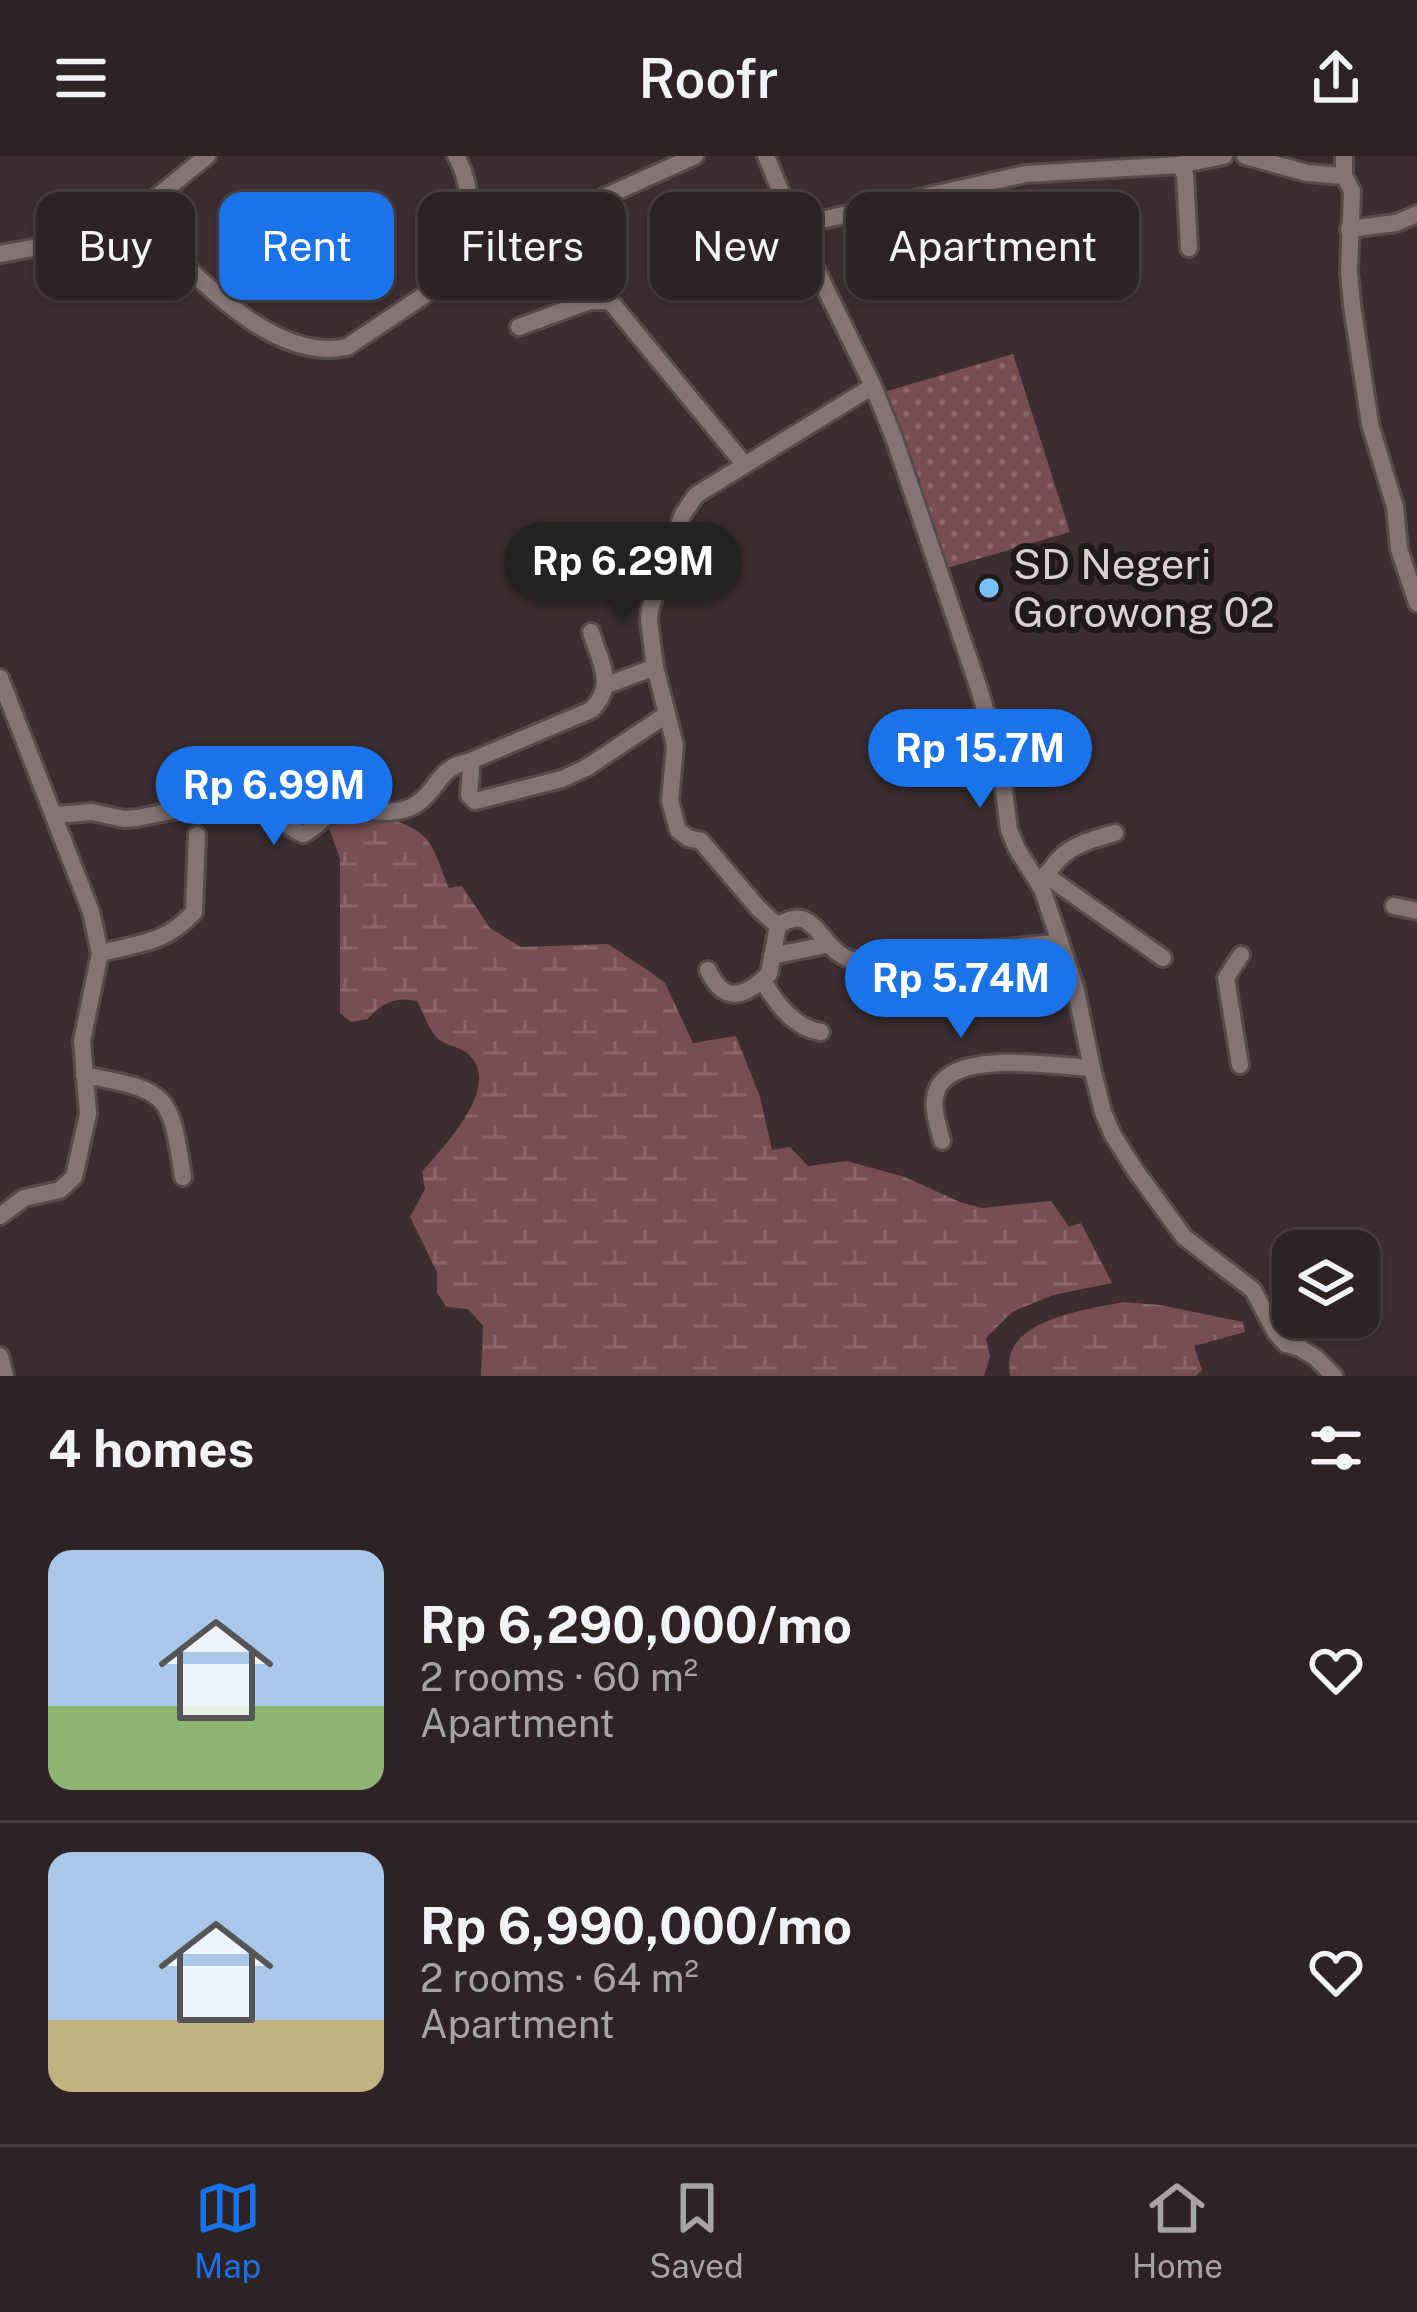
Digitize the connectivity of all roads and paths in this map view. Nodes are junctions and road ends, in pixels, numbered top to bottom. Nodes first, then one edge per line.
1 (207, 156) edge
2 (456, 156) edge
3 (695, 156) edge
4 (766, 156) edge
5 (1224, 156) edge
6 (1245, 156) edge
7 (1344, 156) edge
8 (1179, 165) junction
9 (153, 175) dead end
10 (1343, 176) junction
11 (166, 190) junction
12 (164, 192) edge
13 (468, 192) edge
14 (615, 192) edge
15 (781, 192) edge
16 (1417, 214) edge
17 (822, 220) edge
18 (1349, 229) junction
19 (36, 247) edge
20 (1189, 248) dead end
21 (0, 254) edge
22 (195, 273) edge
23 (822, 281) edge
24 (418, 299) edge
25 (519, 327) dead end
26 (873, 386) junction
27 (744, 464) junction
28 (1417, 603) edge
29 (591, 632) dead end
30 (656, 667) junction
31 (607, 685) junction
32 (2, 689) edge
33 (666, 715) junction
34 (468, 762) junction
35 (55, 815) junction
36 (1115, 832) dead end
37 (197, 835) dead end
38 (1042, 878) junction
39 (1394, 906) dead end
40 (1417, 911) edge
41 (778, 926) junction
42 (1060, 942) junction
43 (826, 945) junction
44 (100, 952) junction
45 (1241, 955) dead end
46 (772, 956) junction
47 (1163, 958) dead end
48 (708, 970) dead end
49 (763, 981) junction
50 (820, 1032) dead end
51 (1240, 1065) dead end
52 (1092, 1068) junction
53 (84, 1075) junction
54 (942, 1141) dead end
55 (183, 1177) dead end
56 (0, 1216) edge
57 (0, 1356) edge
58 (5, 1376) edge
59 (1334, 1376) edge

1 - 11 street
2 - 13 street
3 - 14 street
4 - 15 street
5 - 8 street
6 - 10 street
7 - 10 street
8 - 17 street
8 - 20 street
9 - 11 street
10 - 18 street
11 - 12 street
16 - 18 street
18 - 28 street
19 - 21 street
22 - 24 street
23 - 26 street
25 - 27 street
26 - 27 street
26 - 38 street
27 - 30 street
29 - 31 street
30 - 31 street
30 - 33 street
31 - 34 street
32 - 35 street
33 - 34 street
33 - 41 street
34 - 35 street
35 - 44 street
36 - 38 street
37 - 44 street
38 - 42 street
38 - 47 street
39 - 40 street
41 - 43 street
41 - 46 street
42 - 43 street
42 - 52 street
43 - 46 street
44 - 53 street
45 - 51 street
46 - 49 street
48 - 49 street
49 - 50 street
52 - 54 street
52 - 59 street
53 - 55 street
53 - 56 street
57 - 58 street

